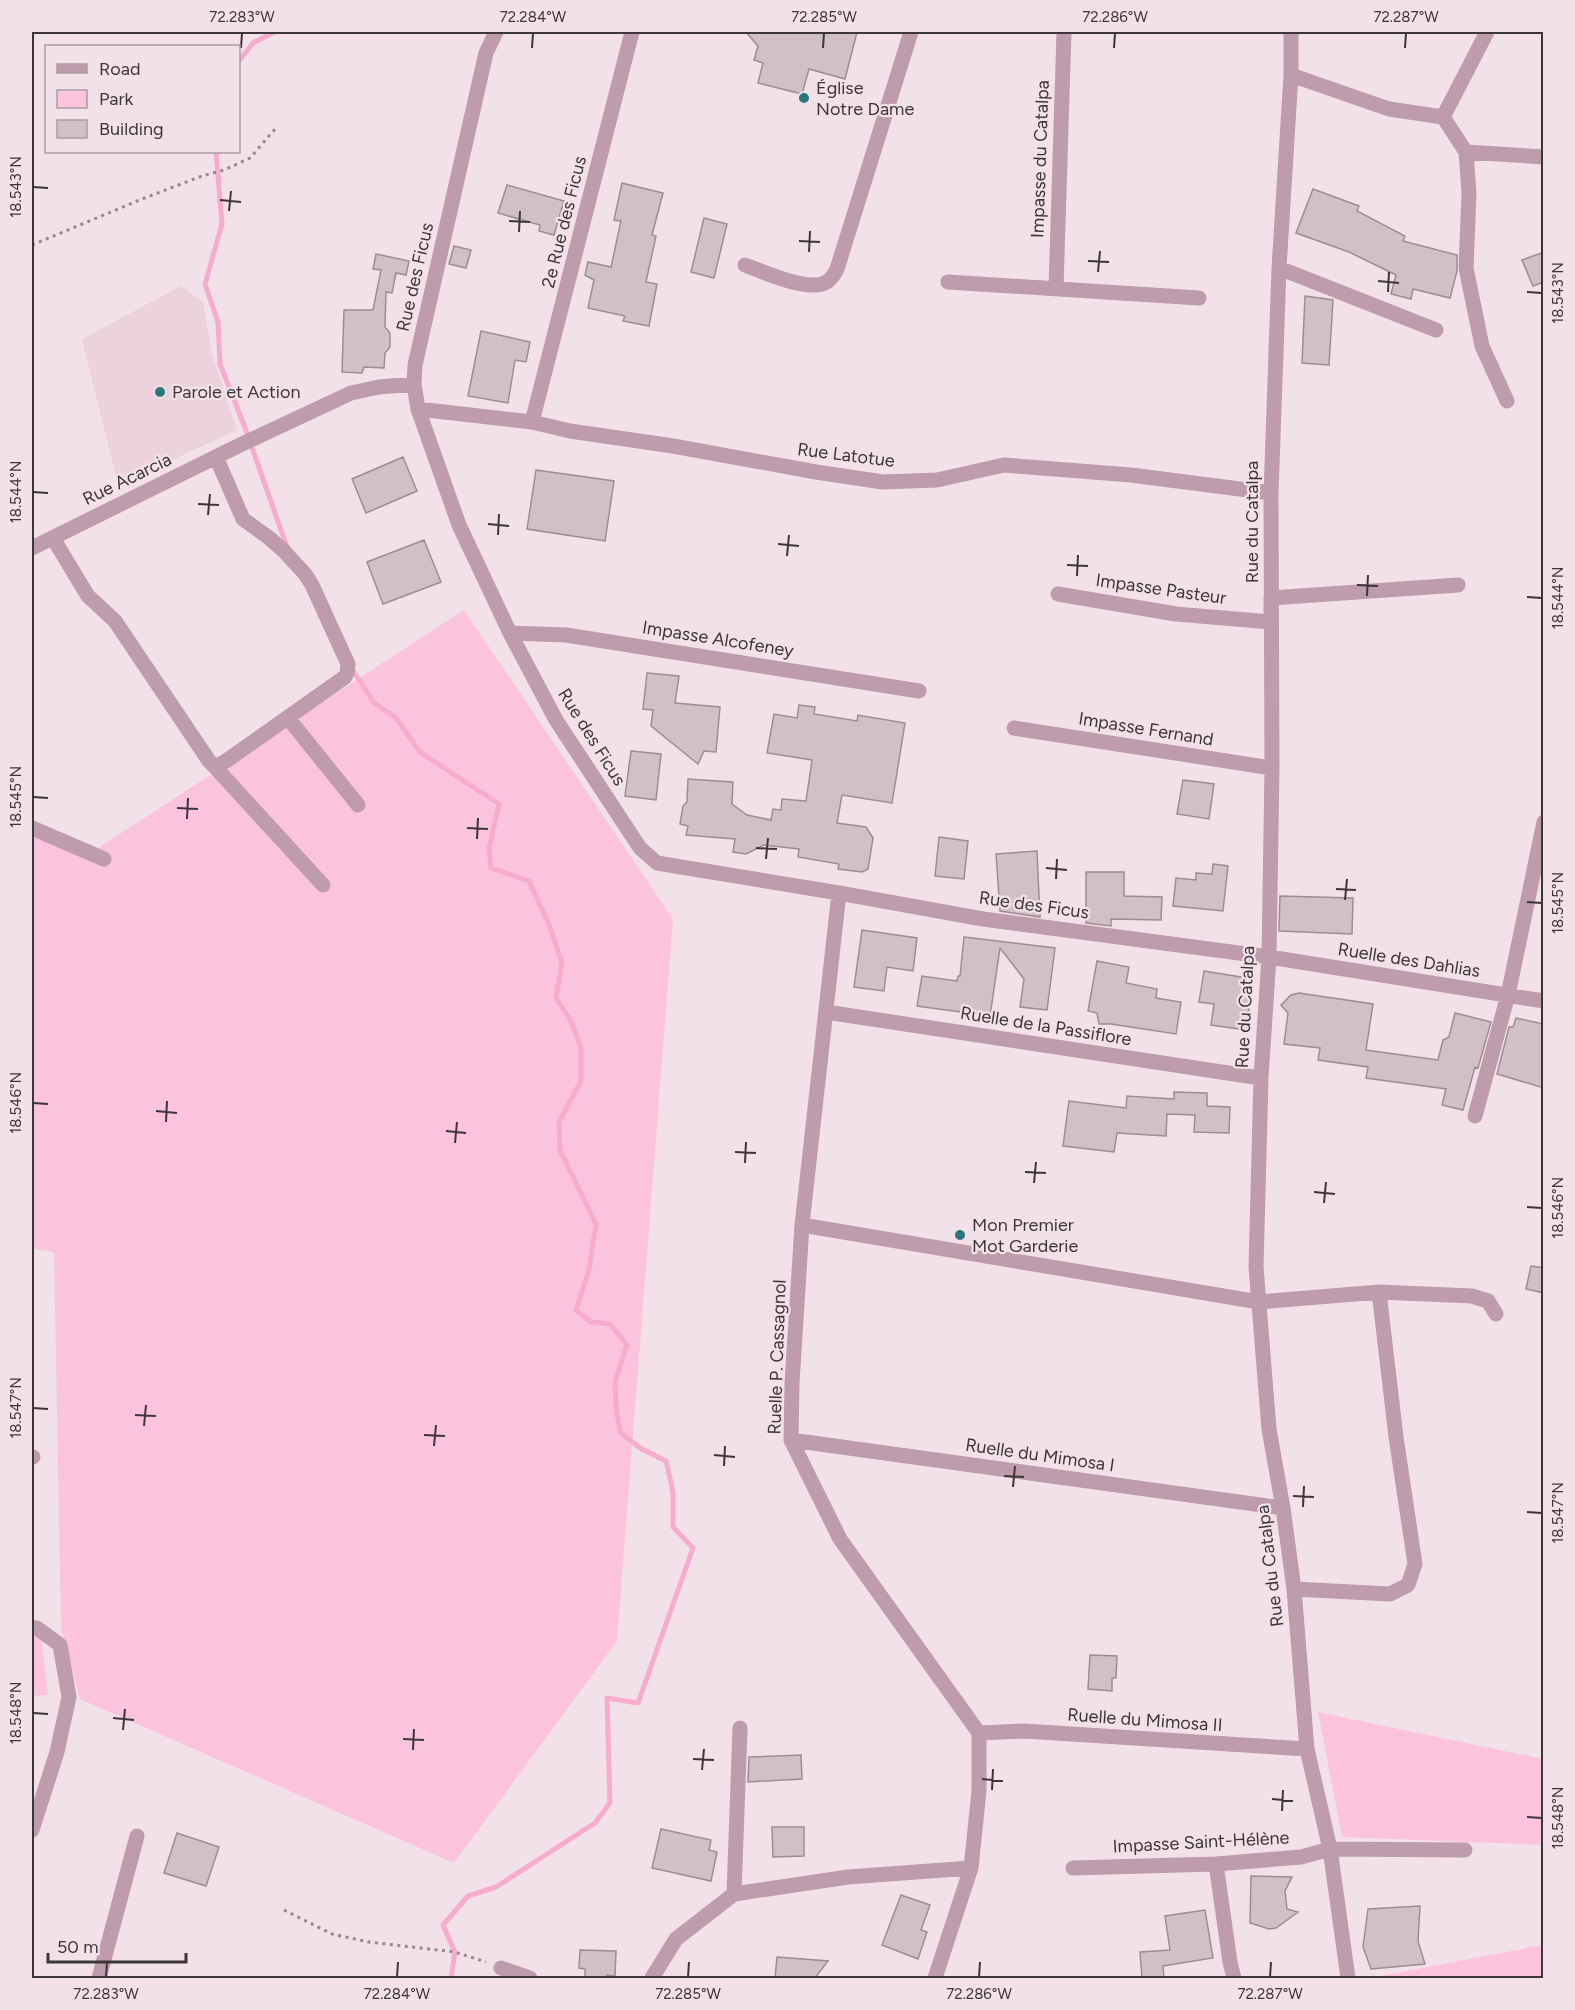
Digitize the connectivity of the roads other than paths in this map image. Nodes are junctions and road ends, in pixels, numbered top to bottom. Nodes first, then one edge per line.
1 (496, 32) edge
2 (632, 32) edge
3 (910, 32) edge
4 (1064, 32) edge
5 (1291, 32) edge
6 (1487, 32) edge
7 (1291, 75) junction
8 (1443, 117) junction
9 (1466, 152) junction
10 (1544, 157) edge
11 (745, 265) dead end
12 (1279, 268) junction
13 (948, 282) dead end
14 (1056, 288) junction
15 (1198, 298) dead end
16 (1436, 330) dead end
17 (414, 384) junction
18 (1507, 401) dead end
19 (418, 409) junction
20 (532, 422) junction
21 (216, 457) junction
22 (1271, 493) junction
23 (53, 538) junction
24 (32, 548) edge
25 (1458, 585) dead end
26 (1058, 594) dead end
27 (1271, 598) junction
28 (1271, 622) junction
29 (510, 633) junction
30 (919, 691) dead end
31 (288, 718) junction
32 (1014, 728) dead end
33 (215, 766) junction
34 (1272, 768) junction
35 (358, 805) dead end
36 (1544, 822) edge
37 (32, 828) edge
38 (104, 860) dead end
39 (323, 885) dead end
40 (839, 892) junction
41 (1269, 957) junction
42 (1508, 995) junction
43 (1544, 1001) edge
44 (826, 1012) junction
45 (1261, 1078) junction
46 (1475, 1116) dead end
47 (802, 1225) junction
48 (1379, 1292) junction
49 (1259, 1302) junction
50 (1496, 1314) dead end
51 (791, 1440) junction
52 (1283, 1508) junction
53 (1294, 1589) junction
54 (32, 1628) edge
55 (740, 1728) dead end
56 (979, 1733) junction
57 (1307, 1749) junction
58 (32, 1828) edge
59 (137, 1836) dead end
60 (1330, 1849) junction
61 (1465, 1850) dead end
62 (1216, 1864) junction
63 (971, 1868) junction
64 (1073, 1868) dead end
65 (734, 1894) junction
66 (501, 1968) road end
67 (99, 1978) edge
68 (530, 1978) edge
69 (652, 1978) edge
70 (935, 1978) edge
71 (1234, 1978) edge
72 (1348, 1978) edge

1 - 17 street, Rue des Ficus
2 - 20 street, 2e Rue des Ficus
3 - 11 street
4 - 14 street, Impasse du Catalpa
5 - 7 street, Rue du Catalpa
6 - 8 street
7 - 8 street
7 - 12 street, Rue du Catalpa
8 - 9 street
9 - 10 street
9 - 18 street
12 - 16 street
12 - 22 street, Rue du Catalpa
13 - 14 street
14 - 15 street
17 - 19 street, Rue des Ficus
17 - 21 street, Rue Acarcia
19 - 20 street, Rue Latotue
19 - 29 street, Rue des Ficus
20 - 22 street, Rue Latotue
21 - 23 street, Rue Acarcia
21 - 31 street
22 - 27 street, Rue du Catalpa
23 - 24 street, Rue Acarcia
23 - 33 street
25 - 27 street
26 - 28 street, Impasse Pasteur
27 - 28 street
28 - 34 street, Rue du Catalpa
29 - 30 street, Impasse Alcofeney
29 - 40 street, Rue des Ficus
31 - 33 street
31 - 35 street
32 - 34 street, Impasse Fernand
33 - 39 street
34 - 41 street, Rue du Catalpa
36 - 42 street
37 - 38 street
40 - 41 street, Rue des Ficus
40 - 44 street, Ruelle P. Cassagnol
41 - 42 street, Ruelle des Dahlias
41 - 45 street, Rue du Catalpa
42 - 43 street, Ruelle des Dahlias
42 - 46 street
44 - 45 street, Ruelle de la Passiflore
44 - 47 street, Ruelle P. Cassagnol
45 - 49 street, Rue du Catalpa
47 - 49 street
47 - 51 street, Ruelle P. Cassagnol
48 - 49 street
48 - 50 street
48 - 53 street
49 - 52 street, Rue du Catalpa
51 - 52 street, Ruelle du Mimosa I
51 - 56 street, Ruelle P. Cassagnol
52 - 53 street, Rue du Catalpa
53 - 57 street, Rue du Catalpa
54 - 58 street
55 - 65 street
56 - 57 street, Ruelle du Mimosa II
56 - 63 street
57 - 60 street, Rue du Catalpa
59 - 67 street
60 - 61 street, Impasse Saint-Hélène
60 - 62 street, Impasse Saint-Hélène
60 - 72 street, Rue du Catalpa
62 - 64 street, Impasse Saint-Hélène
62 - 71 street
63 - 65 street
63 - 70 street
65 - 69 street
66 - 68 street

